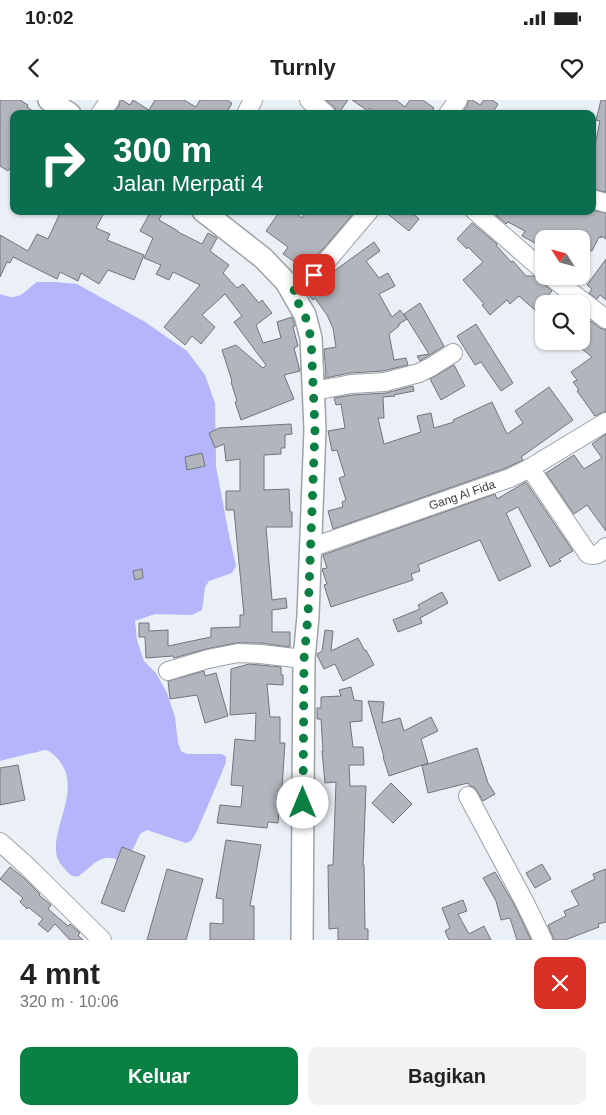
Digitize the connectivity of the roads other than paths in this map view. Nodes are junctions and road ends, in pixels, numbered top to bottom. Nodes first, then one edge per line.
1 (49, 100) edge
2 (309, 100) edge
3 (64, 110) edge
4 (321, 110) edge
5 (208, 215) edge
6 (366, 215) edge
7 (480, 215) edge
8 (535, 263) edge
9 (562, 285) edge
10 (292, 292) junction
11 (606, 319) edge
12 (454, 352) dead end
13 (314, 392) junction
14 (606, 422) edge
15 (530, 468) junction
16 (606, 547) edge
17 (310, 548) junction
18 (304, 659) junction
19 (168, 671) dead end
20 (468, 796) dead end
21 (0, 842) edge
22 (102, 940) edge
23 (302, 940) edge
24 (543, 940) edge

1 - 3 main road
2 - 4 street
5 - 10 main road
6 - 10 street
7 - 8 street
9 - 11 street
10 - 13 main road
12 - 13 street
13 - 17 main road
14 - 15 street, Gang Al Fida
15 - 16 street
15 - 17 street, Gang Al Fida
17 - 18 main road
18 - 19 street
18 - 23 main road
20 - 24 street
21 - 22 street

